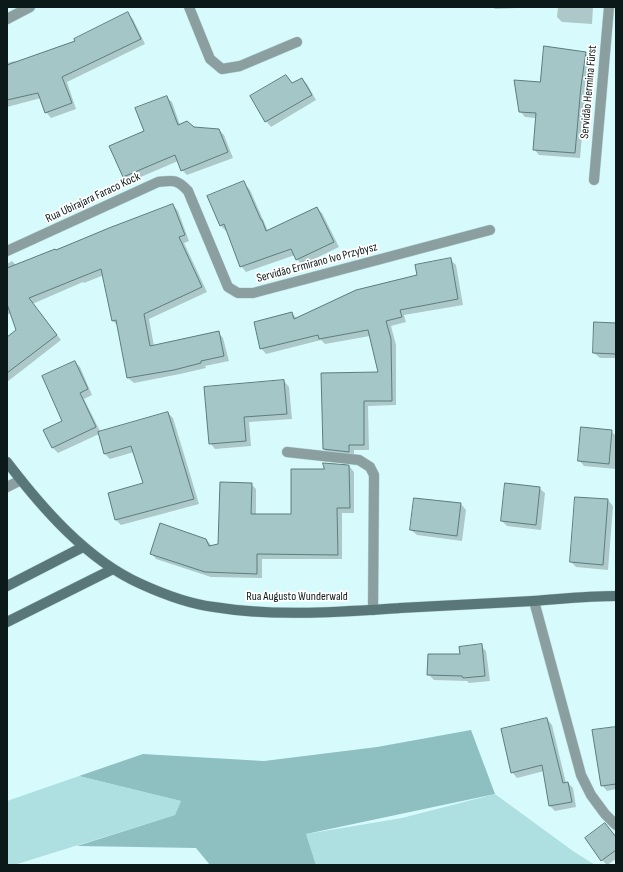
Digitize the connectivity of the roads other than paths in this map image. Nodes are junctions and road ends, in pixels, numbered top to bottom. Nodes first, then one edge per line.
1 (30, 7) edge
2 (188, 7) edge
3 (609, 7) edge
4 (7, 19) edge
5 (297, 42) dead end
6 (594, 180) dead end
7 (188, 191) joint
8 (490, 230) dead end
9 (7, 251) edge
10 (287, 452) dead end
11 (7, 462) edge
12 (21, 480) junction
13 (7, 487) edge
14 (83, 547) junction
15 (112, 569) junction
16 (7, 586) edge
17 (616, 596) edge
18 (534, 601) junction
19 (373, 610) junction
20 (7, 622) edge
21 (616, 825) edge

1 - 4 street
2 - 5 street
3 - 6 street, Servidão Hermina Fürst
7 - 8 street, Servidão Ermirano Ivo Przybysz
7 - 9 street, Rua Ubirajara Faraco Kock
10 - 19 street
11 - 12 main road, Rua Augusto Wunderwald
12 - 13 street
12 - 14 main road, Rua Augusto Wunderwald
14 - 15 main road, Rua Augusto Wunderwald
14 - 16 main road
15 - 19 main road, Rua Augusto Wunderwald
15 - 20 main road
17 - 18 main road, Rua Augusto Wunderwald
18 - 19 main road, Rua Augusto Wunderwald
18 - 21 street

